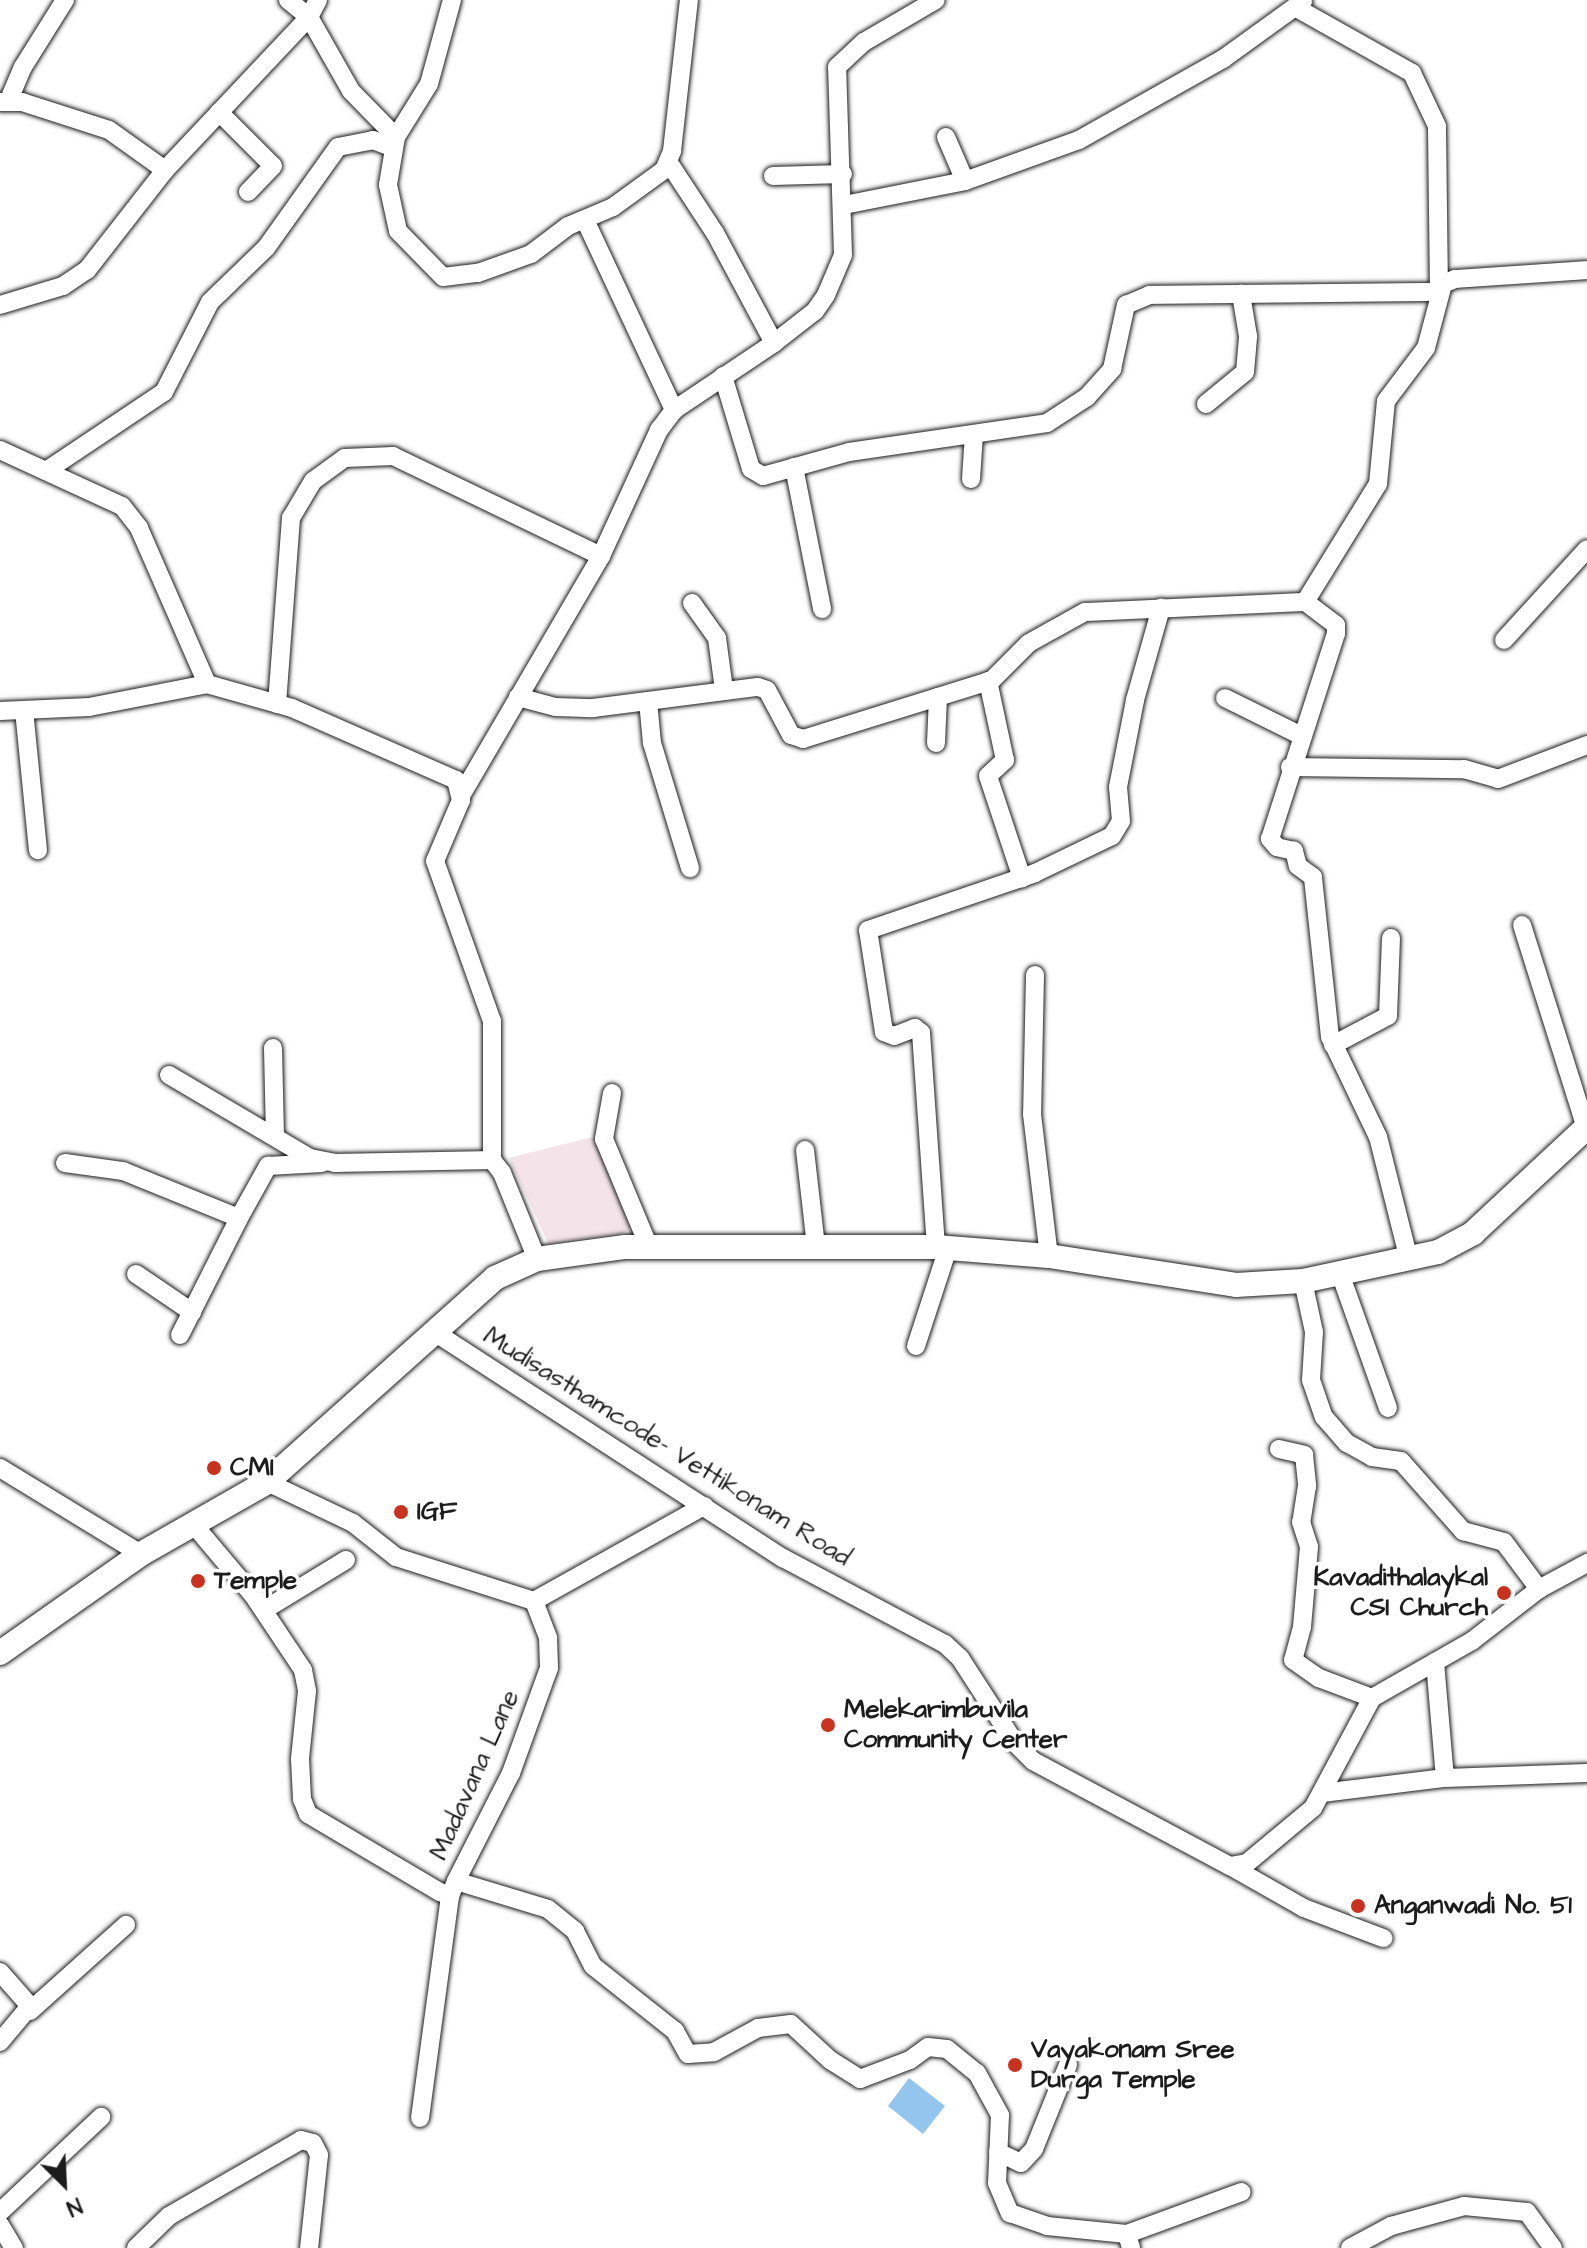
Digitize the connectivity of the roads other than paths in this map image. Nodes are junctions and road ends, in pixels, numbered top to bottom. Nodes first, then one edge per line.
1 (65, 0) edge
2 (288, 0) edge
3 (318, 0) edge
4 (452, 0) edge
5 (689, 0) edge
6 (936, 0) edge
7 (1299, 4) edge
8 (309, 17) junction
9 (4, 102) edge
10 (219, 112) junction
11 (946, 137) dead end
12 (395, 143) junction
13 (669, 163) junction
14 (165, 170) junction
15 (843, 174) junction
16 (773, 176) dead end
17 (965, 181) junction
18 (248, 192) dead end
19 (844, 205) junction
20 (586, 222) junction
21 (1587, 270) edge
22 (1439, 292) junction
23 (1241, 294) junction
24 (0, 305) edge
25 (774, 343) junction
26 (723, 376) junction
27 (1206, 404) dead end
28 (674, 410) junction
29 (974, 434) junction
30 (0, 450) edge
31 (794, 467) junction
32 (46, 471) junction
33 (971, 479) dead end
34 (1587, 549) edge
35 (601, 556) junction
36 (1305, 602) junction
37 (692, 603) dead end
38 (1161, 608) junction
39 (822, 609) dead end
40 (1504, 640) dead end
41 (988, 681) junction
42 (207, 684) junction
43 (724, 690) junction
44 (518, 697) junction
45 (938, 697) junction
46 (1225, 698) dead end
47 (648, 701) junction
48 (277, 704) junction
49 (24, 710) junction
50 (0, 711) edge
51 (1300, 735) junction
52 (936, 743) dead end
53 (1587, 745) edge
54 (1290, 767) junction
55 (462, 794) junction
56 (38, 850) dead end
57 (690, 868) dead end
58 (1022, 878) junction
59 (1522, 925) dead end
60 (1391, 938) dead end
61 (1035, 975) dead end
62 (1333, 1045) junction
63 (273, 1048) dead end
64 (169, 1075) dead end
65 (612, 1093) dead end
66 (1586, 1128) edge
67 (275, 1135) junction
68 (805, 1150) dead end
69 (493, 1160) junction
70 (329, 1162) junction
71 (65, 1163) dead end
72 (239, 1218) junction
73 (649, 1247) junction
74 (816, 1247) junction
75 (942, 1247) junction
76 (1049, 1256) junction
77 (537, 1259) junction
78 (1409, 1260) junction
79 (136, 1274) dead end
80 (1341, 1276) junction
81 (1303, 1281) junction
82 (192, 1312) junction
83 (436, 1333) junction
84 (180, 1335) dead end
85 (916, 1346) dead end
86 (1388, 1408) dead end
87 (1279, 1449) dead end
88 (0, 1468) edge
89 (267, 1482) junction
90 (704, 1506) junction
91 (194, 1525) junction
92 (141, 1554) junction
93 (346, 1560) dead end
94 (1587, 1563) edge
95 (1539, 1589) junction
96 (534, 1601) junction
97 (264, 1610) junction
98 (0, 1653) edge
99 (1435, 1662) junction
100 (1372, 1698) junction
101 (1587, 1773) edge
102 (1445, 1778) junction
103 (1322, 1793) junction
104 (1230, 1866) junction
105 (453, 1888) junction
106 (126, 1925) dead end
107 (1383, 1938) dead end
108 (0, 1972) edge
109 (30, 2011) junction
110 (0, 2042) edge
111 (1068, 2065) dead end
112 (101, 2117) dead end
113 (420, 2118) dead end
114 (998, 2152) junction
115 (1242, 2192) dead end
116 (0, 2212) edge
117 (0, 2225) edge
118 (1129, 2241) edge
119 (14, 2248) edge
120 (136, 2248) edge
121 (309, 2248) edge
122 (1350, 2248) edge
123 (1553, 2248) edge

1 - 9 street
2 - 8 street
3 - 8 street
4 - 12 street
5 - 13 street
6 - 15 street
7 - 17 street
7 - 22 street
8 - 10 street
8 - 12 street
9 - 14 street
10 - 14 street
10 - 18 street
11 - 17 street
12 - 20 street
12 - 32 street
13 - 20 street
13 - 25 street
14 - 24 street
15 - 16 street
15 - 19 street
17 - 19 street
19 - 25 street
20 - 28 street
21 - 22 street
22 - 23 street
22 - 36 street
23 - 27 street
23 - 29 street
25 - 26 street
26 - 28 street
26 - 31 street
28 - 35 street
29 - 31 street
29 - 33 street
30 - 32 street
31 - 39 street
32 - 42 street
34 - 40 street
35 - 44 street
35 - 48 street
36 - 38 street
36 - 51 street
37 - 43 street
38 - 41 street
38 - 58 street
41 - 45 street
41 - 58 street
42 - 48 street
42 - 49 street
43 - 45 street
43 - 47 street
44 - 47 street
44 - 55 street
45 - 52 street
46 - 51 street
47 - 57 street
48 - 55 street
49 - 50 street
49 - 56 street
51 - 54 street
53 - 54 street
54 - 62 street
55 - 69 street
58 - 75 street
59 - 66 street
60 - 62 street
61 - 76 street
62 - 78 street
63 - 67 street
64 - 67 street
65 - 73 street
66 - 78 street
67 - 70 street
68 - 74 street
69 - 70 street
69 - 77 street
70 - 72 street
71 - 72 street
72 - 82 street
73 - 74 street
73 - 77 street
74 - 75 street
75 - 76 street
75 - 85 street
76 - 81 street
77 - 83 street
78 - 80 street
79 - 82 street
80 - 81 street
80 - 86 street
81 - 95 street
82 - 84 street
83 - 89 street
83 - 90 street, Mudisasthamcode- Vettikonam Road
87 - 100 street
88 - 92 street
89 - 91 street
89 - 96 street
90 - 96 street
90 - 104 street, Mudisasthamcode- Vettikonam Road
91 - 92 street
91 - 97 street
92 - 98 street
93 - 97 street
94 - 95 street
95 - 99 street
96 - 105 street, Madavana Lane
97 - 105 street
99 - 100 street
99 - 102 street
100 - 103 street
101 - 102 street
102 - 103 street
103 - 104 street
104 - 107 street, Mudisasthamcode- Vettikonam Road
105 - 113 street
105 - 114 street, Madavana Lane
106 - 109 street
108 - 109 street
109 - 110 street
111 - 114 street
112 - 116 street
114 - 118 street, Madavana Lane
115 - 118 street
117 - 119 street
120 - 121 street
122 - 123 street

